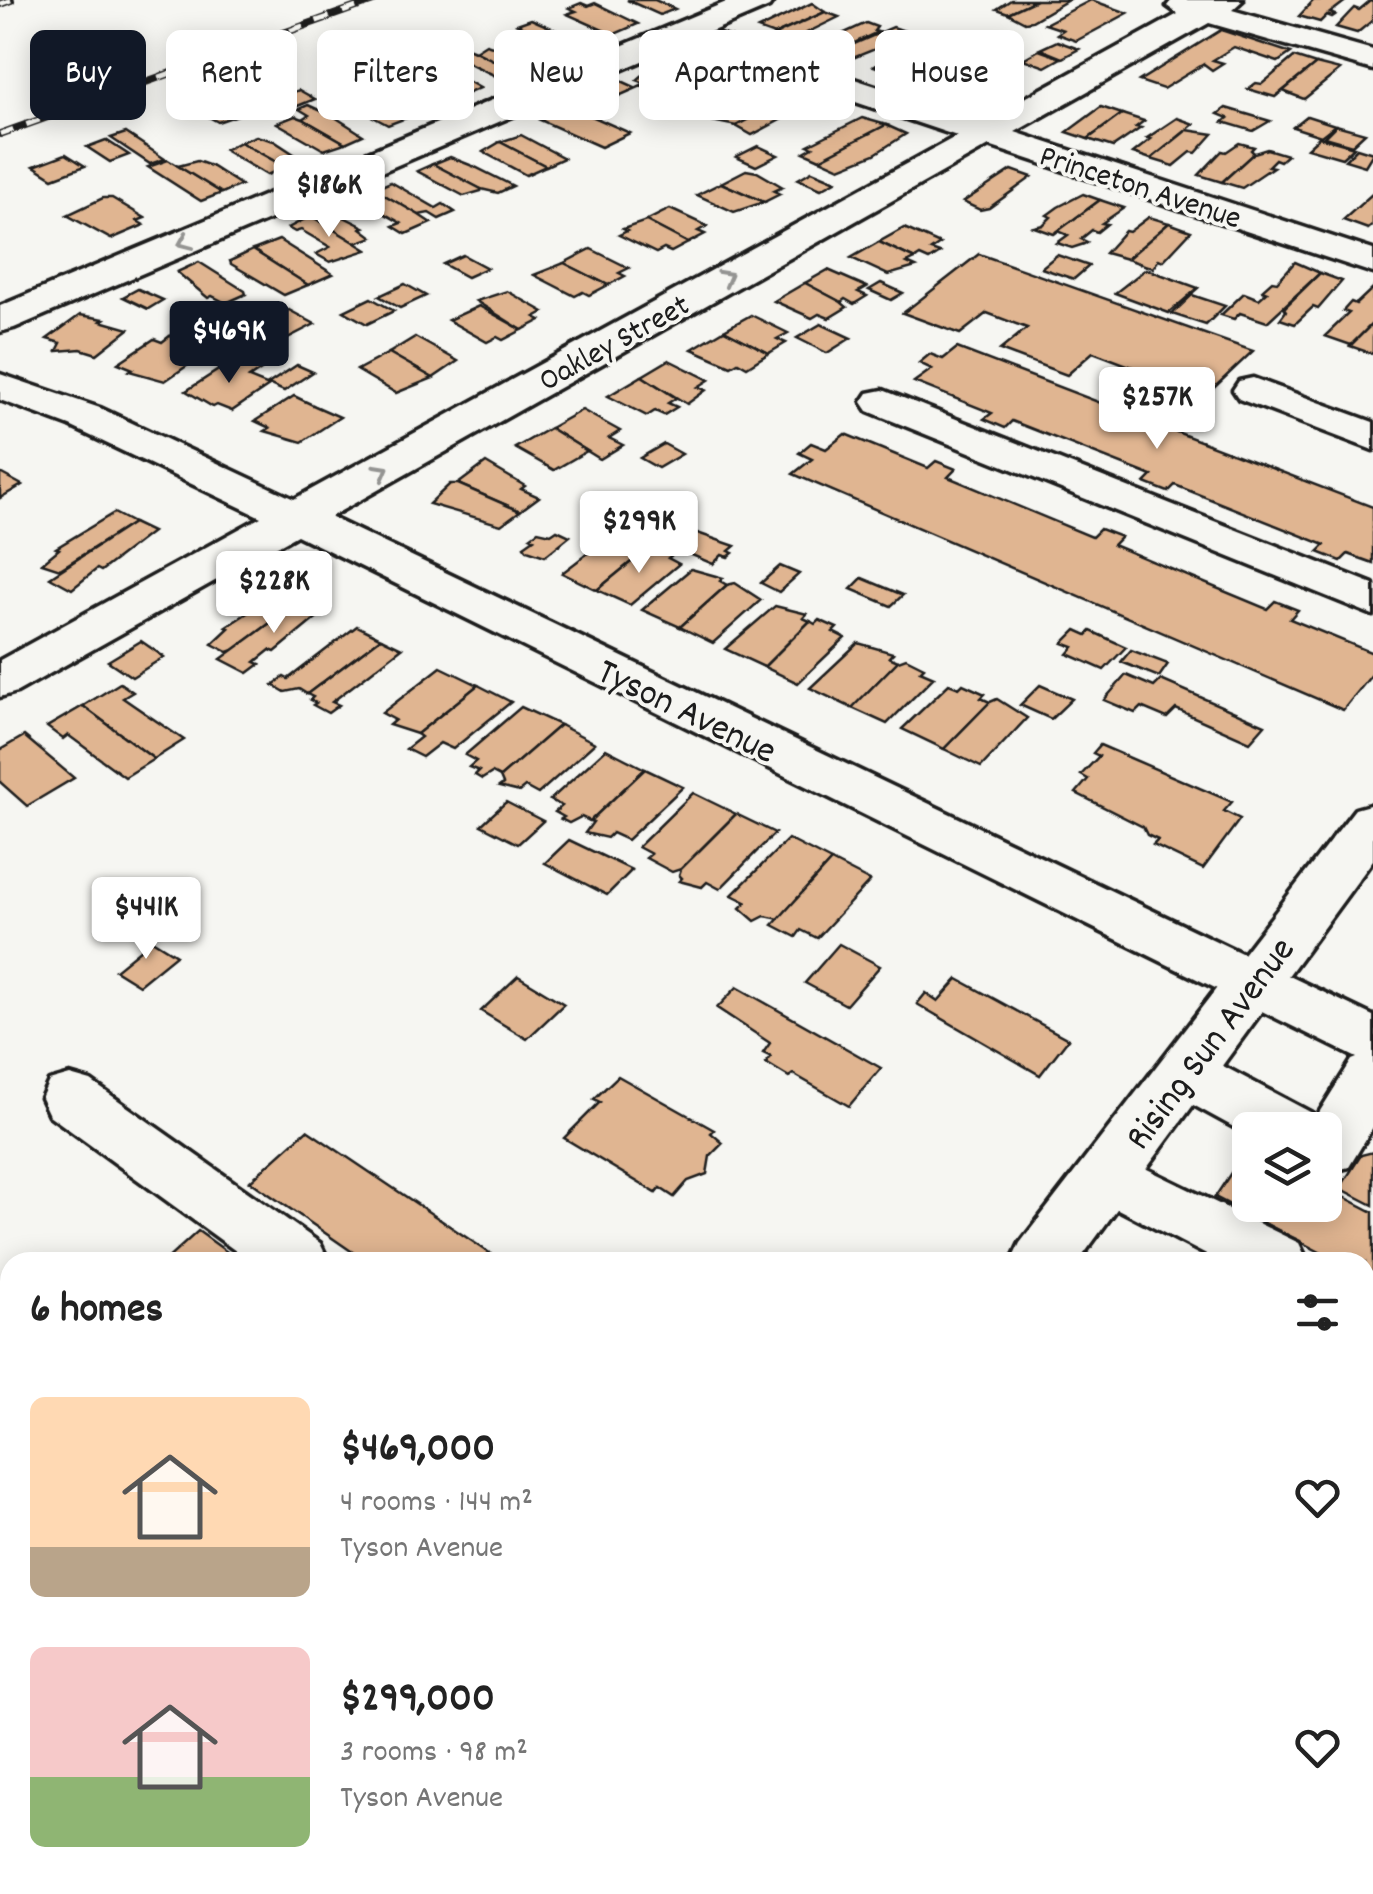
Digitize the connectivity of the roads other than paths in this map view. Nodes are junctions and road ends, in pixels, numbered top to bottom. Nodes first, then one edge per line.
1 (758, 0) edge
2 (1161, 0) edge
3 (1215, 6) edge
4 (687, 30) edge
5 (639, 50) edge
6 (1373, 60) edge
7 (855, 91) edge
8 (983, 133) junction
9 (1373, 262) edge
10 (0, 320) edge
11 (0, 386) edge
12 (1253, 390) dead end
13 (883, 402) dead end
14 (1373, 437) edge
15 (297, 519) junction
16 (1373, 602) edge
17 (0, 682) edge
18 (1373, 822) edge
19 (1253, 983) junction
20 (1373, 1040) edge
21 (1185, 1073) junction
22 (1373, 1076) edge
23 (70, 1098) dead end
24 (1257, 1112) edge
25 (1342, 1127) edge
26 (1108, 1175) junction
27 (284, 1252) edge
28 (1050, 1252) edge
29 (1258, 1252) edge

1 - 4 street
2 - 3 street
3 - 6 street
3 - 8 street, Oakley Street
5 -> 10 street
7 - 8 street, Princeton Avenue
8 - 9 street, Princeton Avenue
15 -> 8 street, Oakley Street
11 - 15 street, Tyson Avenue
12 - 14 street
13 - 16 street
15 - 17 street, Oakley Street
15 - 19 street, Tyson Avenue
18 - 19 street, Rising Sun Avenue
19 - 20 street, Tyson Avenue
19 - 21 street, Rising Sun Avenue
21 - 24 street
21 - 26 street, Rising Sun Avenue
22 - 25 street
23 - 27 street
26 - 28 street, Rising Sun Avenue
26 - 29 street

